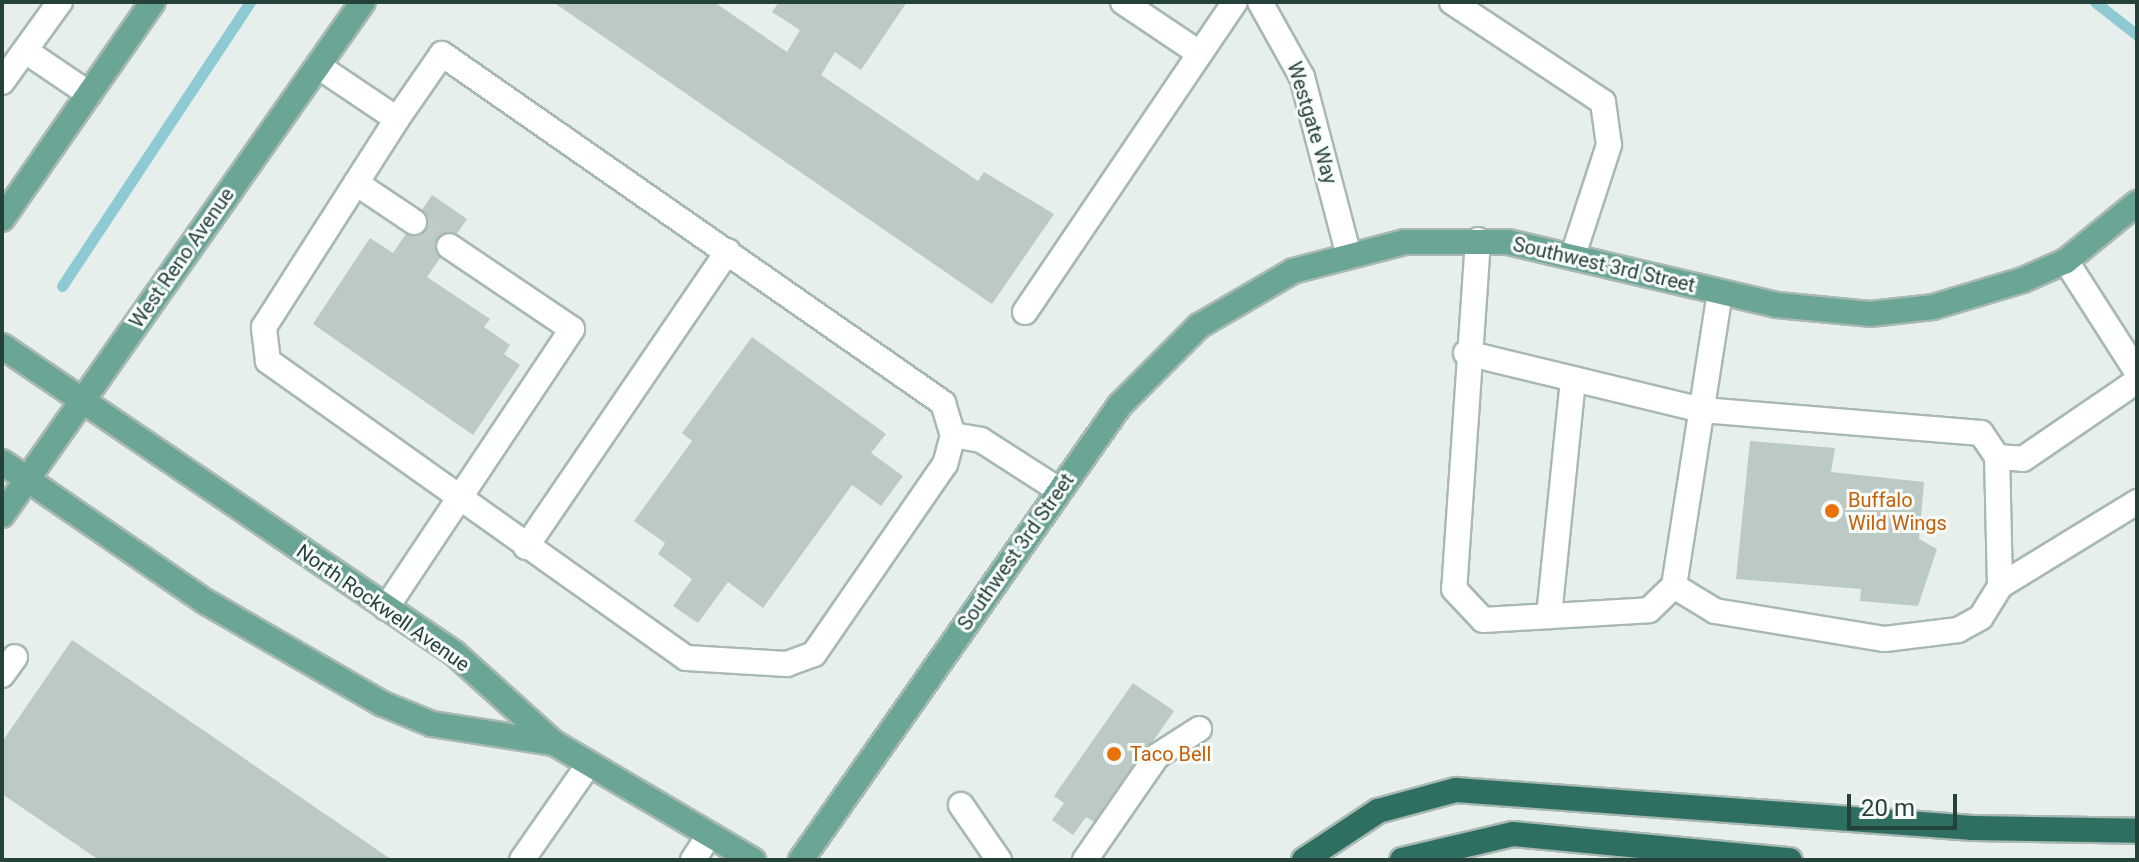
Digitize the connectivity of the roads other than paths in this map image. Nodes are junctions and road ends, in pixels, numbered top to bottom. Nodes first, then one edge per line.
1 (60, 2) edge
2 (153, 2) edge
3 (363, 2) edge
4 (1123, 2) edge
5 (1235, 2) edge
6 (1260, 2) edge
7 (1452, 2) edge
8 (1196, 51) junction
9 (27, 52) junction
10 (318, 66) junction
11 (2, 82) edge
12 (89, 94) junction
13 (397, 119) junction
14 (356, 183) junction
15 (2137, 203) edge
16 (2, 219) edge
17 (414, 222) tunnel mouth
18 (1478, 240) junction
19 (449, 246) tunnel mouth
20 (728, 251) junction
21 (1348, 252) junction
22 (1573, 255) junction
23 (2066, 261) junction
24 (1720, 293) junction
25 (1025, 312) dead end
26 (2, 346) edge
27 (1466, 353) junction
28 (2137, 372) edge
29 (1573, 379) junction
30 (2137, 381) edge
31 (81, 400) junction
32 (1702, 410) junction
33 (953, 435) junction
34 (1997, 457) junction
35 (2, 462) edge
36 (27, 479) junction
37 (1059, 490) junction
38 (458, 500) junction
39 (2137, 502) edge
40 (2, 515) edge
41 (526, 547) junction
42 (1674, 586) junction
43 (2000, 586) junction
44 (386, 608) junction
45 (1549, 616) junction
46 (1199, 729) dead end
47 (554, 743) junction
48 (589, 764) junction
49 (961, 805) dead end
50 (2137, 831) edge
51 (709, 835) junction
52 (522, 860) edge
53 (693, 860) edge
54 (753, 860) edge
55 (801, 860) edge
56 (999, 860) edge
57 (1085, 860) edge
58 (1304, 860) edge
59 (1402, 860) edge
60 (1790, 860) edge

1 - 9 street
2 - 12 main road
3 - 10 main road, West Reno Avenue
4 - 8 street
5 - 8 street
6 - 21 street, Westgate Way
7 - 22 street
8 - 25 street
9 - 11 street
9 - 12 street
10 - 13 street
10 - 31 main road, West Reno Avenue
12 - 16 main road
13 - 14 street
13 - 20 street
14 - 17 street
14 - 38 street
15 - 23 main road, Southwest 3rd Street
18 - 21 main road, Southwest 3rd Street
18 - 22 main road, Southwest 3rd Street
18 - 27 street
19 - 38 street
20 - 33 street
20 - 41 street
21 - 37 main road, Southwest 3rd Street
22 - 24 main road, Southwest 3rd Street
23 - 24 main road, Southwest 3rd Street
23 - 28 street
24 - 32 street
26 - 31 main road, North Rockwell Avenue
27 - 29 street
27 - 45 street
29 - 32 street
29 - 45 street
30 - 34 street
31 - 36 main road, West Reno Avenue
31 - 44 main road, North Rockwell Avenue
32 - 34 street
32 - 42 street
33 - 37 street
33 - 41 street
34 - 43 street
35 - 36 main road
36 - 40 main road, West Reno Avenue
36 - 47 main road
37 - 55 main road, Southwest 3rd Street
38 - 41 street
38 - 44 street
39 - 43 street
42 - 43 street
42 - 45 street
44 - 47 main road, North Rockwell Avenue
46 - 57 street
47 - 48 main road
48 - 51 main road
48 - 52 street
49 - 56 street
50 - 58 highway
51 - 53 street
51 - 54 main road
59 - 60 highway

